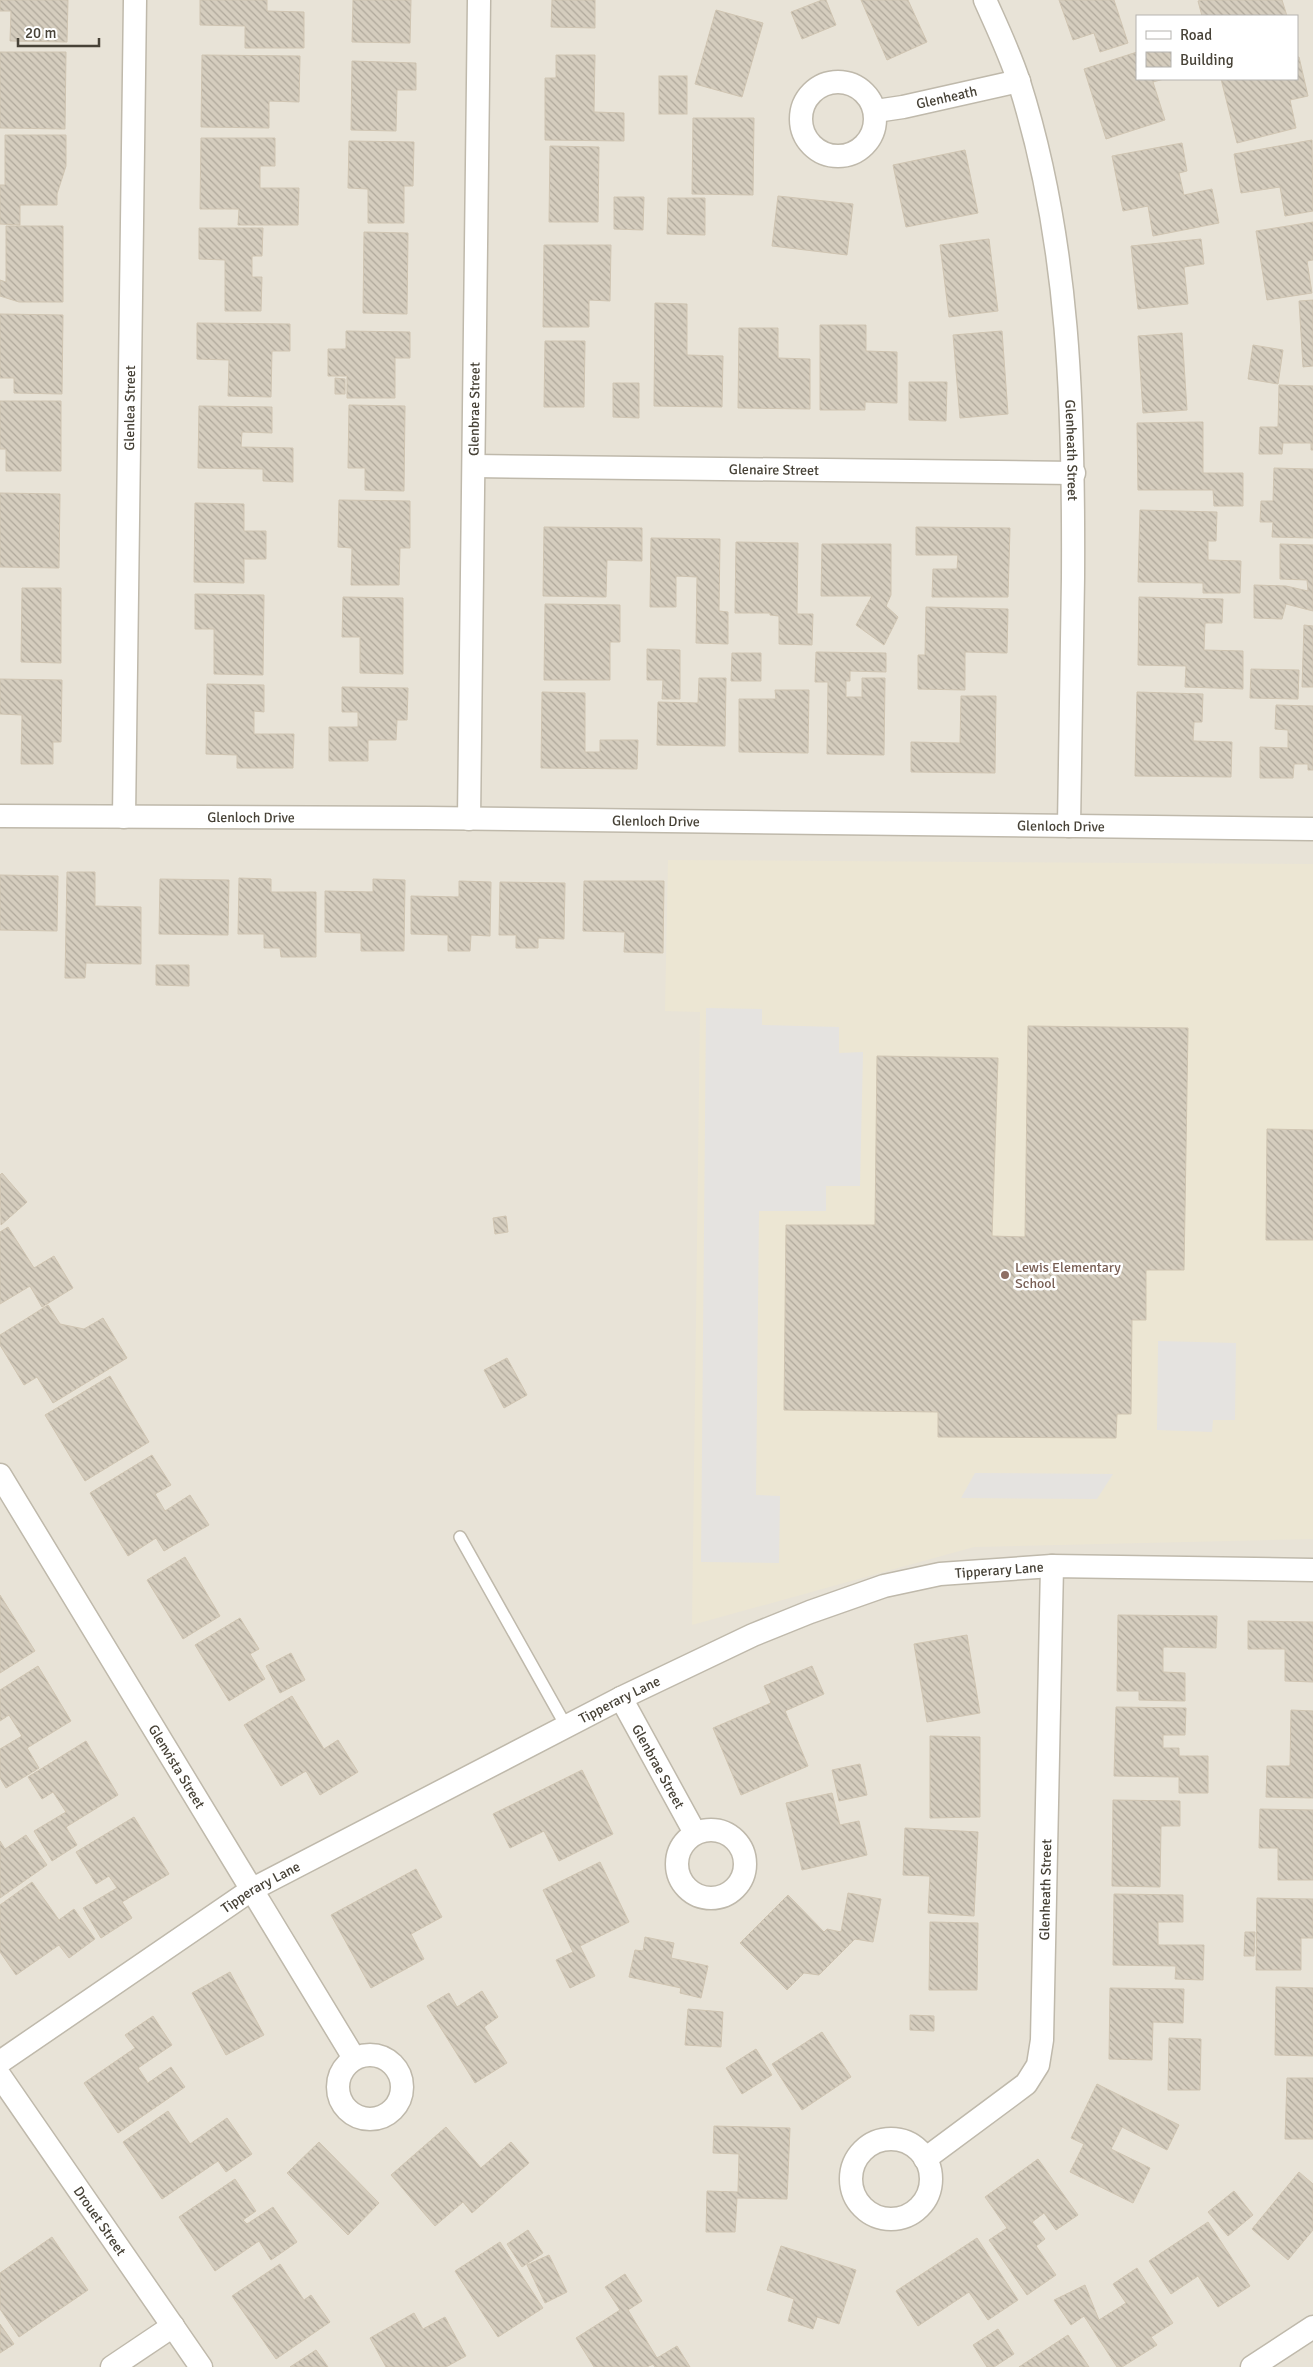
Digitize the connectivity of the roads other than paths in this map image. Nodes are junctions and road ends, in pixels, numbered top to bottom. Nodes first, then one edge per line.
1 (135, 0) edge
2 (479, 0) edge
3 (985, 0) edge
4 (1019, 81) junction
5 (876, 111) dead end
6 (474, 466) junction
7 (1074, 473) junction
8 (0, 816) edge
9 (124, 817) junction
10 (469, 819) junction
11 (1069, 826) junction
12 (1313, 829) edge
13 (0, 1475) edge
14 (460, 1537) dead end
15 (1052, 1566) junction
16 (1313, 1570) edge
17 (621, 1698) junction
18 (566, 1726) junction
19 (695, 1833) dead end
20 (251, 1890) junction
21 (354, 2058) dead end
22 (0, 2062) edge
23 (0, 2076) edge
24 (925, 2159) dead end
25 (173, 2326) junction
26 (1313, 2327) edge
27 (112, 2367) edge
28 (201, 2367) edge
29 (1252, 2367) edge

1 - 9 street, Glenlea Street
2 - 6 street, Glenbrae Street
3 - 4 street, Glenheath Street
4 - 5 street, Glenheath
4 - 7 street, Glenheath Street
6 - 7 street, Glenaire Street
6 - 10 street, Glenbrae Street
7 - 11 street, Glenheath Street
8 - 9 street, Glenloch Drive
9 - 10 street, Glenloch Drive
10 - 11 street, Glenloch Drive
11 - 12 street, Glenloch Drive
13 - 20 street, Glenvista Street
14 - 18 lane
15 - 16 street, Tipperary Lane
15 - 17 street, Tipperary Lane
15 - 24 street, Glenheath Street
17 - 18 street, Tipperary Lane
17 - 19 street, Glenbrae Street
18 - 20 street, Tipperary Lane
20 - 21 street, Glenvista Street
20 - 22 street, Tipperary Lane
23 - 25 street, Drouet Street
25 - 27 street
25 - 28 street, Drouet Street
26 - 29 street

